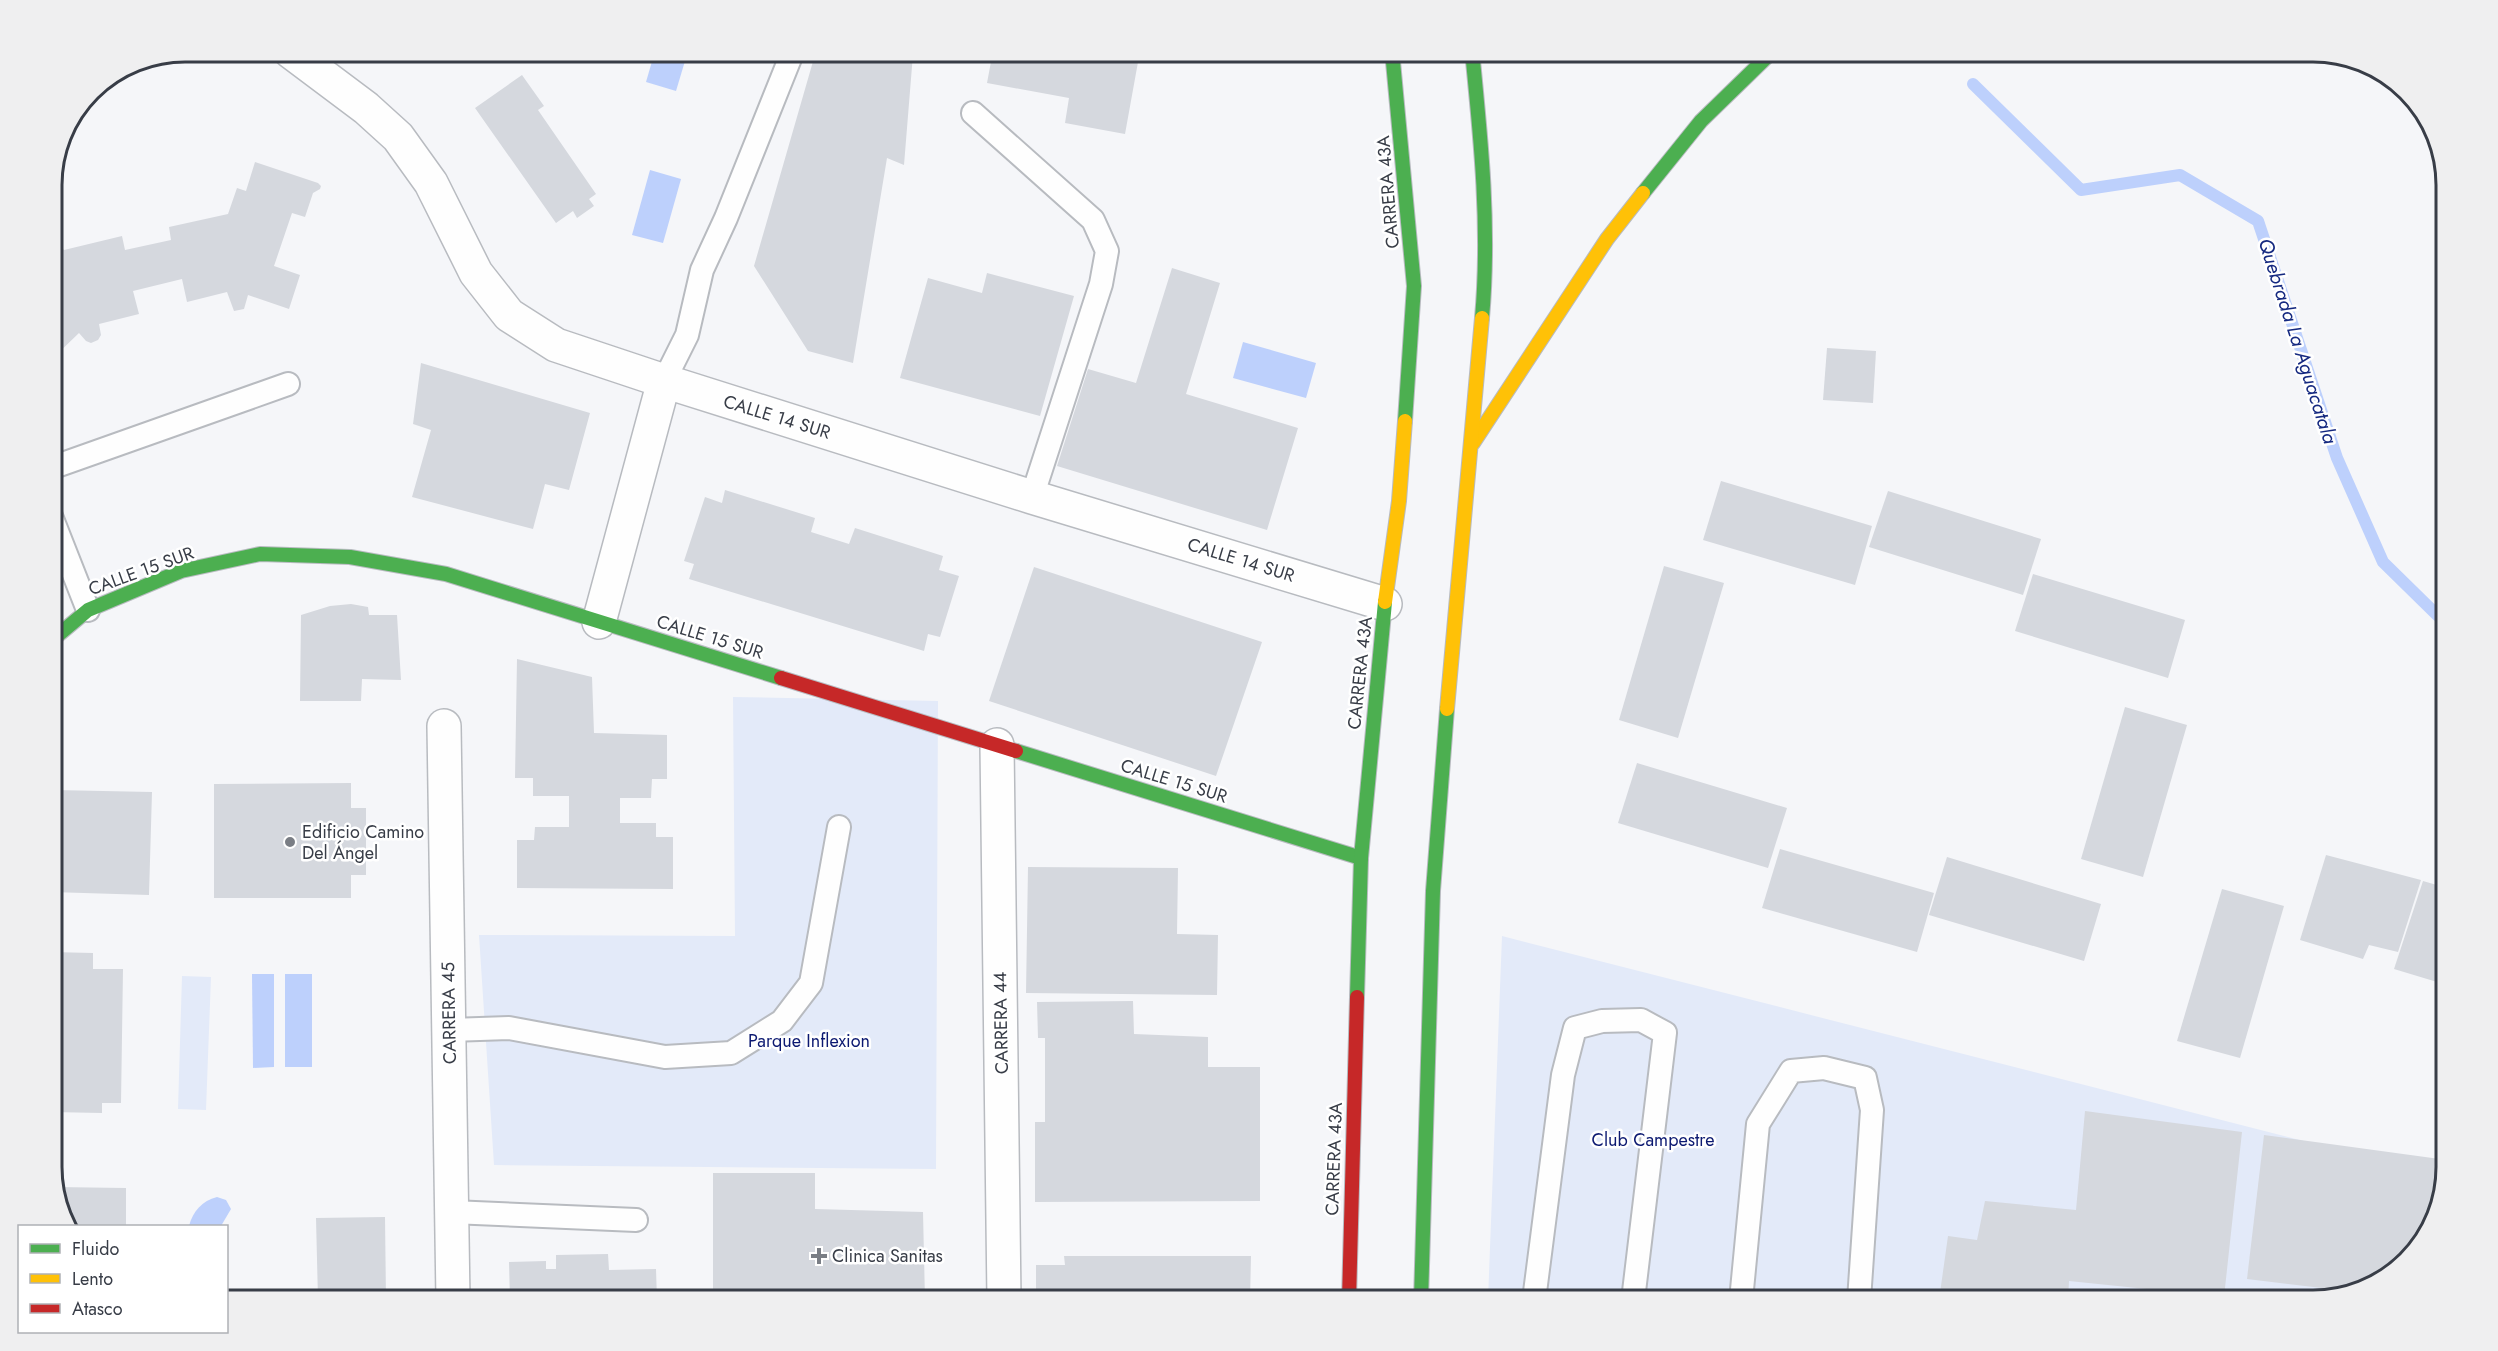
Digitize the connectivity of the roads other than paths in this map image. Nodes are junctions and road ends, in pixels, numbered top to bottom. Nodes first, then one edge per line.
1 (305, 62) edge
2 (789, 62) edge
3 (1393, 62) edge
4 (1473, 62) edge
5 (1762, 62) edge
6 (973, 113) dead end
7 (664, 381) junction
8 (288, 384) dead end
9 (1470, 447) junction
10 (62, 464) edge
11 (1032, 497) junction
12 (62, 544) edge
13 (1385, 604) junction
14 (88, 610) junction
15 (600, 622) junction
16 (62, 632) edge
17 (444, 726) dead end
18 (997, 745) junction
19 (839, 827) dead end
20 (1361, 858) junction
21 (450, 1030) junction
22 (452, 1212) junction
23 (636, 1220) dead end
24 (453, 1290) edge
25 (1004, 1290) edge
26 (1349, 1290) edge
27 (1421, 1290) edge
28 (1535, 1290) edge
29 (1634, 1290) edge
30 (1742, 1290) edge
31 (1860, 1290) edge

1 - 7 street, CALLE 14 SUR
2 - 7 lane
3 - 13 main road, CARRERA 43A
4 - 9 main road
5 - 9 main road
6 - 11 lane
7 - 11 street, CALLE 14 SUR
7 - 15 street
8 - 10 lane
9 - 27 main road
11 - 13 street, CALLE 14 SUR
12 - 14 lane
13 - 20 main road, CARRERA 43A
14 - 15 main road, CALLE 15 SUR
14 - 16 main road, CALLE 15 SUR
15 - 18 main road, CALLE 15 SUR
17 - 21 street, CARRERA 45
18 - 20 main road, CALLE 15 SUR
18 - 25 street, CARRERA 44
19 - 21 lane
20 - 26 main road, CARRERA 43A
21 - 22 street, CARRERA 45
22 - 23 lane
22 - 24 street, CARRERA 45
28 - 29 lane
30 - 31 lane

